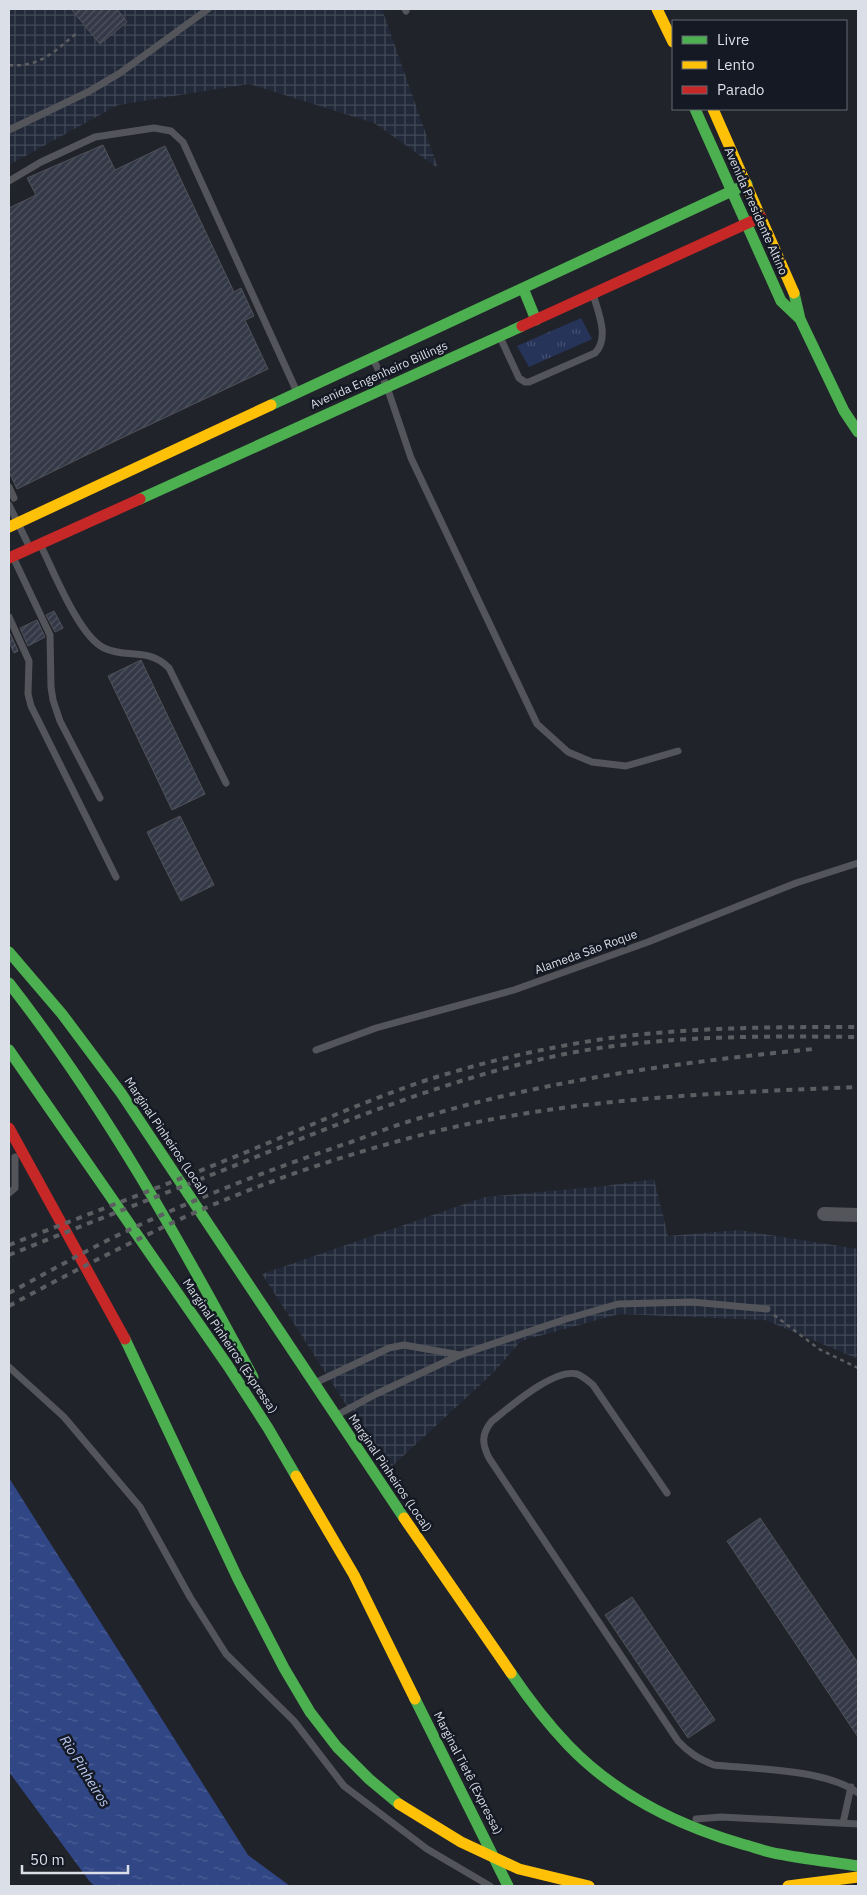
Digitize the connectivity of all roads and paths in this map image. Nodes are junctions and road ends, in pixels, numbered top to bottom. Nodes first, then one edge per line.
1 (208, 9) edge
2 (657, 9) edge
3 (78, 32) dead end
4 (672, 40) edge
5 (9, 65) edge
6 (695, 110) edge
7 (713, 110) edge
8 (9, 130) edge
9 (9, 181) edge
10 (746, 184) junction
11 (732, 190) junction
12 (761, 217) junction
13 (747, 224) junction
14 (522, 288) junction
15 (593, 294) junction
16 (800, 319) junction
17 (536, 320) junction
18 (500, 337) junction
19 (372, 358) junction
20 (387, 387) junction
21 (298, 393) junction
22 (858, 432) edge
23 (9, 487) edge
24 (116, 493) junction
25 (14, 498) dead end
26 (9, 505) edge
27 (13, 525) edge
28 (35, 546) junction
29 (11, 557) edge
30 (9, 617) edge
31 (678, 751) dead end
32 (226, 783) dead end
33 (100, 798) dead end
34 (858, 863) edge
35 (116, 877) dead end
36 (9, 952) edge
37 (9, 983) edge
38 (9, 1050) edge
39 (316, 1050) dead end
40 (9, 1128) edge
41 (9, 1150) edge
42 (9, 1193) edge
43 (824, 1214) dead end
44 (858, 1215) edge
45 (767, 1309) joint
46 (460, 1355) junction
47 (9, 1367) edge
48 (858, 1368) edge
49 (314, 1384) junction
50 (335, 1416) junction
51 (268, 1428) junction
52 (667, 1493) dead end
53 (402, 1672) joint
54 (851, 1787) junction
55 (858, 1793) edge
56 (678, 1822) junction
57 (843, 1823) junction
58 (858, 1824) edge
59 (858, 1866) edge
60 (858, 1877) edge
61 (490, 1886) edge
62 (508, 1886) edge
63 (589, 1886) edge
64 (788, 1886) edge

1 - 8 lane
2 - 4 main road
3 - 5 path
6 - 11 main road, Avenida Presidente Altino
7 - 10 main road, Avenida Presidente Altino
9 - 21 lane
10 - 11 main road, Avenida Engenheiro Billings
10 - 12 main road, Avenida Presidente Altino
11 - 13 main road, Avenida Presidente Altino
11 - 14 main road, Avenida Engenheiro Billings
12 - 13 main road, Avenida Engenheiro Billings
12 - 16 main road, Avenida Presidente Altino
13 - 15 main road, Avenida Engenheiro Billings
13 - 16 main road, Avenida Presidente Altino
14 - 17 main road
14 - 19 main road, Avenida Engenheiro Billings
15 - 17 main road, Avenida Engenheiro Billings
15 - 18 lane
16 - 22 main road, Avenida Presidente Altino
17 - 18 main road, Avenida Engenheiro Billings
18 - 20 main road, Avenida Engenheiro Billings
19 - 20 lane
19 - 21 main road, Avenida Engenheiro Billings
20 - 24 main road, Avenida Engenheiro Billings
20 - 31 lane
21 - 24 main road, Avenida Engenheiro Billings
23 - 25 lane
24 - 27 main road, Avenida Engenheiro Billings
24 - 28 main road, Avenida Engenheiro Billings
26 - 27 lane
27 - 28 lane
28 - 29 main road, Avenida Engenheiro Billings
28 - 32 lane
29 - 33 lane
30 - 35 lane
34 - 39 lane, Alameda São Roque
36 - 49 main road, Marginal Pinheiros (Local)
37 - 51 main road
38 - 51 main road, Marginal Pinheiros (Expressa)
40 - 63 main road
41 - 42 lane
43 - 44 street
45 - 46 lane
45 - 48 path
46 - 49 lane
46 - 50 lane
47 - 61 lane
49 - 50 main road, Marginal Pinheiros (Local)
50 - 56 main road, Marginal Pinheiros (Local)
51 - 53 main road, Marginal Pinheiros (Expressa)
52 - 54 lane
53 - 62 main road, Marginal Tietê (Expressa)
54 - 55 lane
54 - 57 lane
56 - 57 lane
56 - 59 main road, Marginal Pinheiros (Local)
57 - 58 lane
60 - 64 main road

